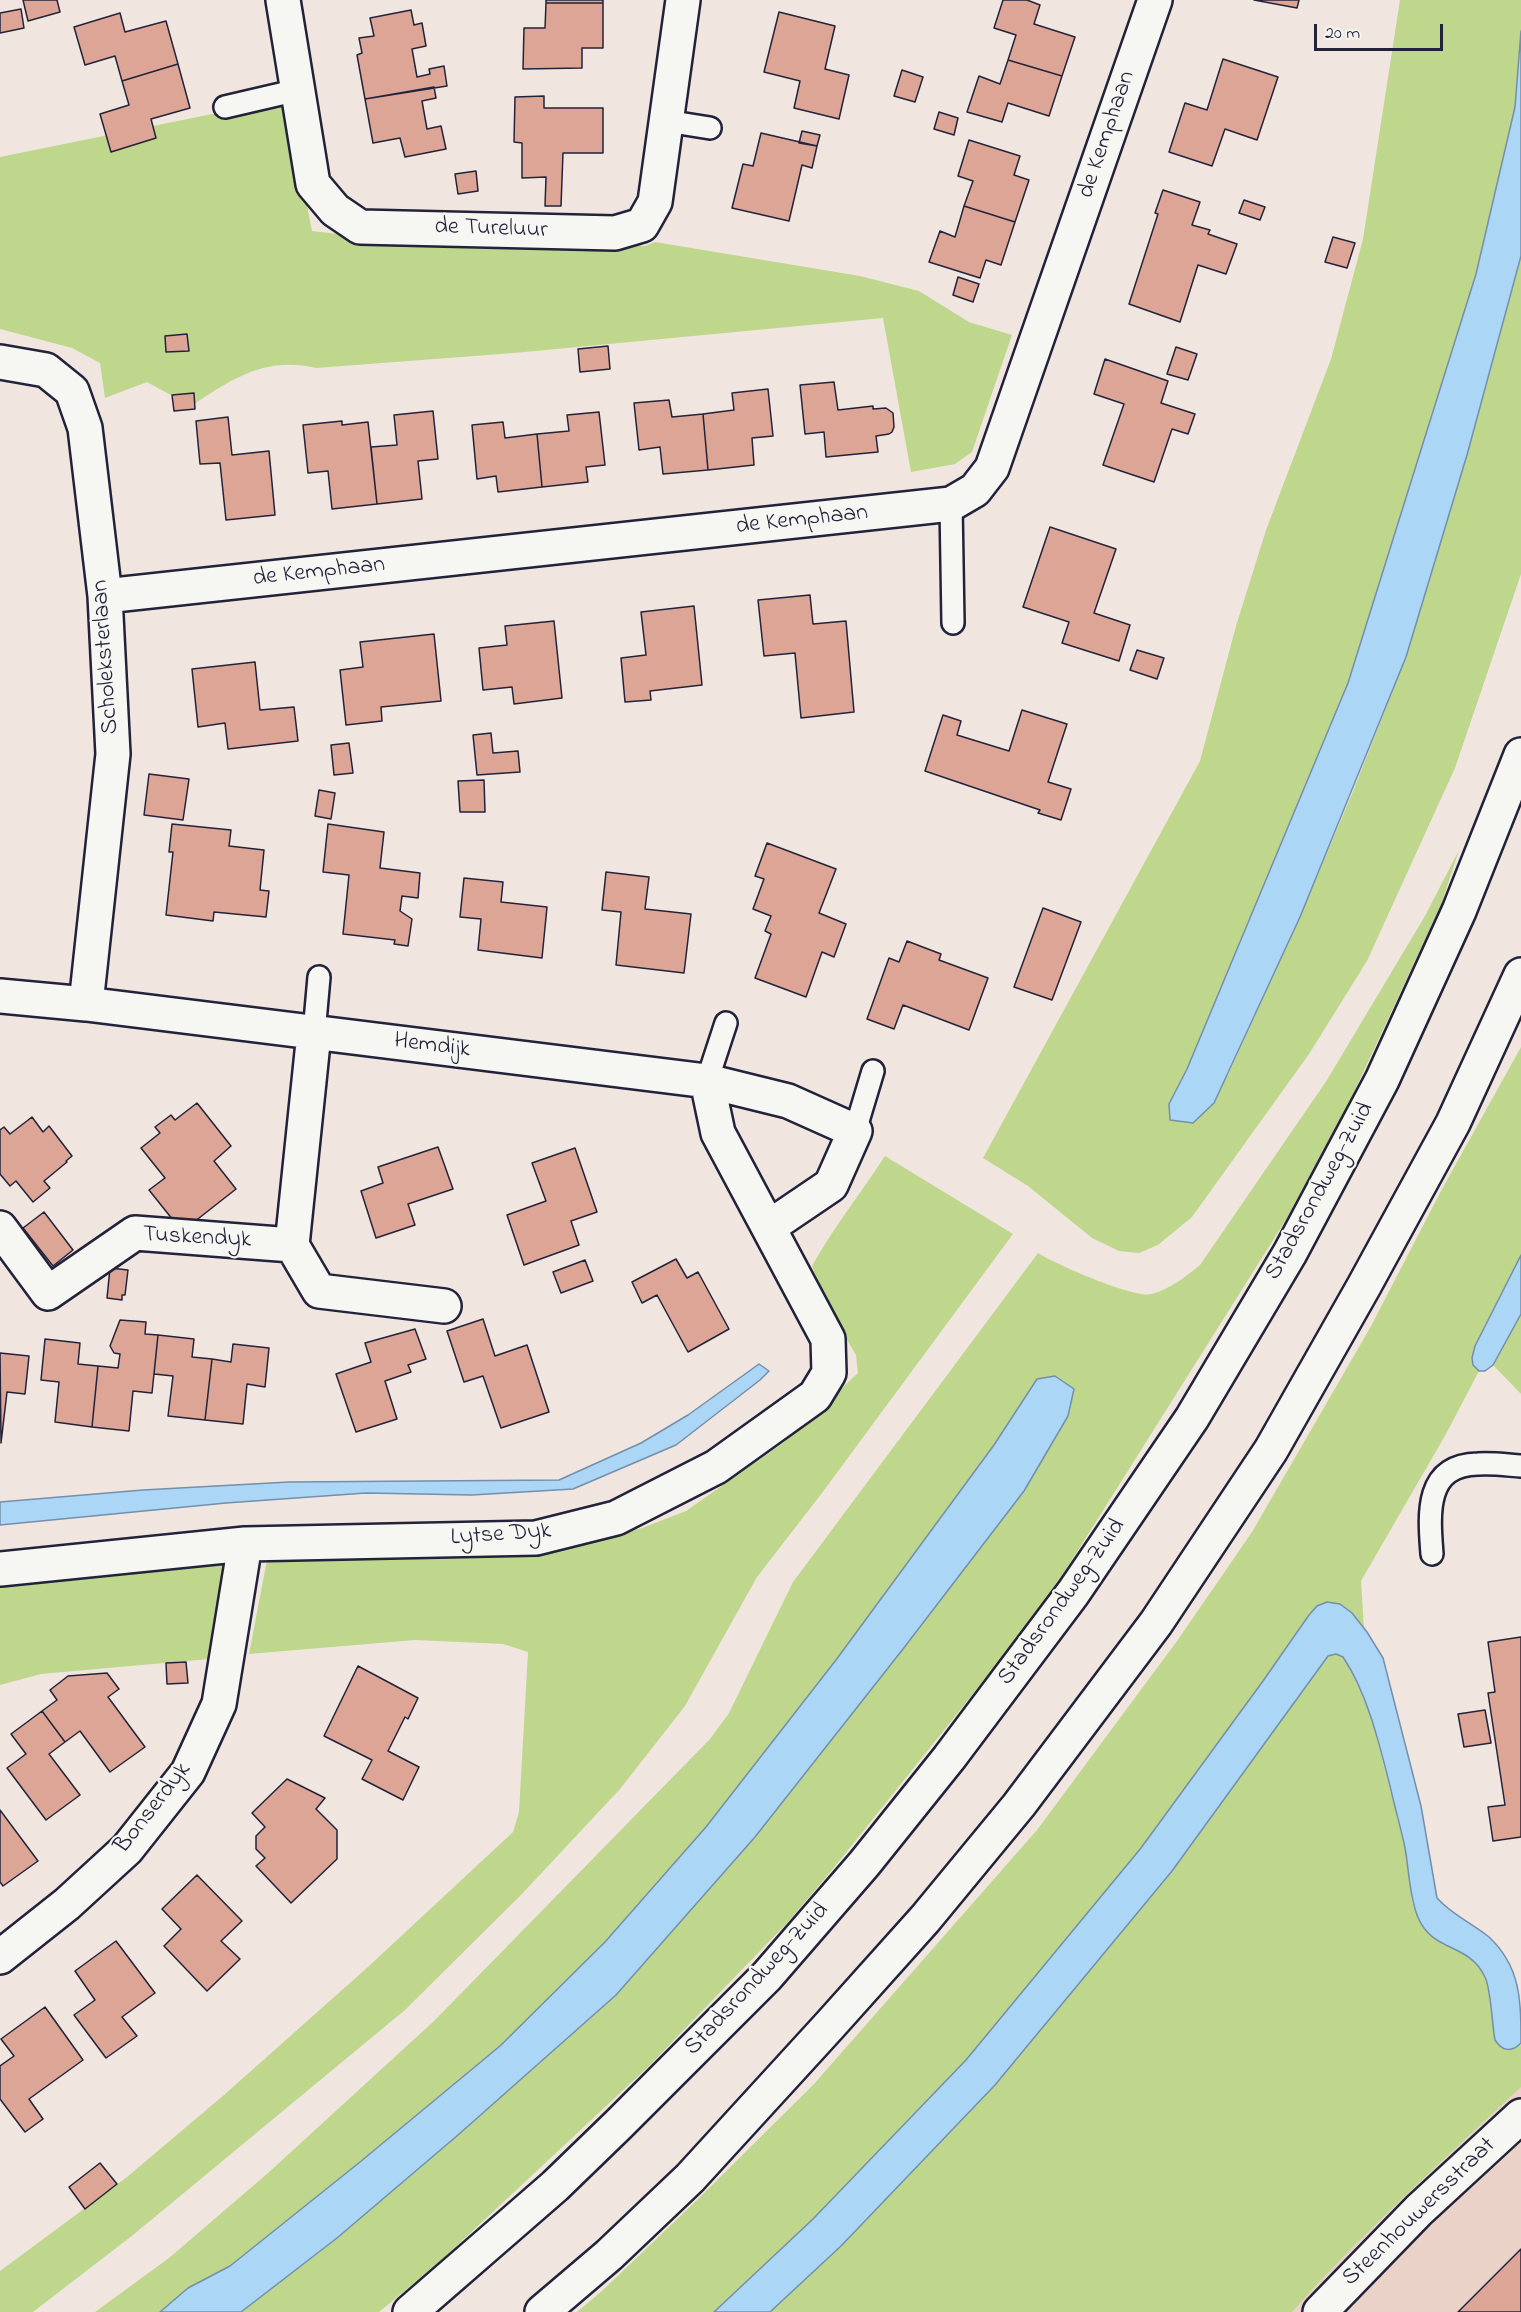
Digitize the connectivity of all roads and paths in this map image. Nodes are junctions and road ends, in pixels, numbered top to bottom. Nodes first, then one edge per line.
1 (283, 0) edge
2 (683, 0) edge
3 (1155, 0) edge
4 (298, 90) junction
5 (225, 107) dead end
6 (666, 121) junction
7 (710, 128) dead end
8 (0, 362) edge
9 (951, 504) junction
10 (105, 596) junction
11 (953, 623) dead end
12 (1521, 755) edge
13 (1521, 975) edge
14 (319, 977) dead end
15 (0, 996) edge
16 (86, 1004) junction
17 (726, 1023) dead end
18 (314, 1033) junction
19 (873, 1071) dead end
20 (707, 1081) junction
21 (855, 1131) junction
22 (769, 1227) junction
23 (0, 1228) edge
24 (292, 1245) junction
25 (0, 1267) edge
26 (48, 1293) junction
27 (444, 1306) dead end
28 (1521, 1466) edge
29 (245, 1544) junction
30 (1432, 1554) dead end
31 (0, 1569) edge
32 (0, 1957) edge
33 (1521, 2116) edge
34 (410, 2312) edge
35 (542, 2312) edge
36 (1320, 2312) edge

1 - 4 street, de Tureluur
2 - 6 street, de Tureluur
3 - 9 street, de Kemphaan
4 - 5 lane
4 - 6 street, de Tureluur
6 - 7 lane
8 - 10 street, Scholeksterlaan
9 - 10 street, de Kemphaan
9 - 11 lane
10 - 16 street, Scholeksterlaan
12 - 34 street, Stadsrondweg-Zuid
13 - 35 street
14 - 18 lane
15 - 16 street, Hemdijk
16 - 18 street, Hemdijk
17 - 20 lane
18 - 20 street, Hemdijk
18 - 24 street
19 - 21 lane
20 - 21 street, Hemdijk
20 - 22 street, Lytse Dyk
21 - 22 street
22 - 29 street, Lytse Dyk
23 - 26 street
24 - 26 street, Tuskendyk
24 - 27 street
25 - 26 street
28 - 30 lane
29 - 31 street, Lytse Dyk
29 - 32 street, Bonserdyk
33 - 36 street, Steenhouwersstraat

